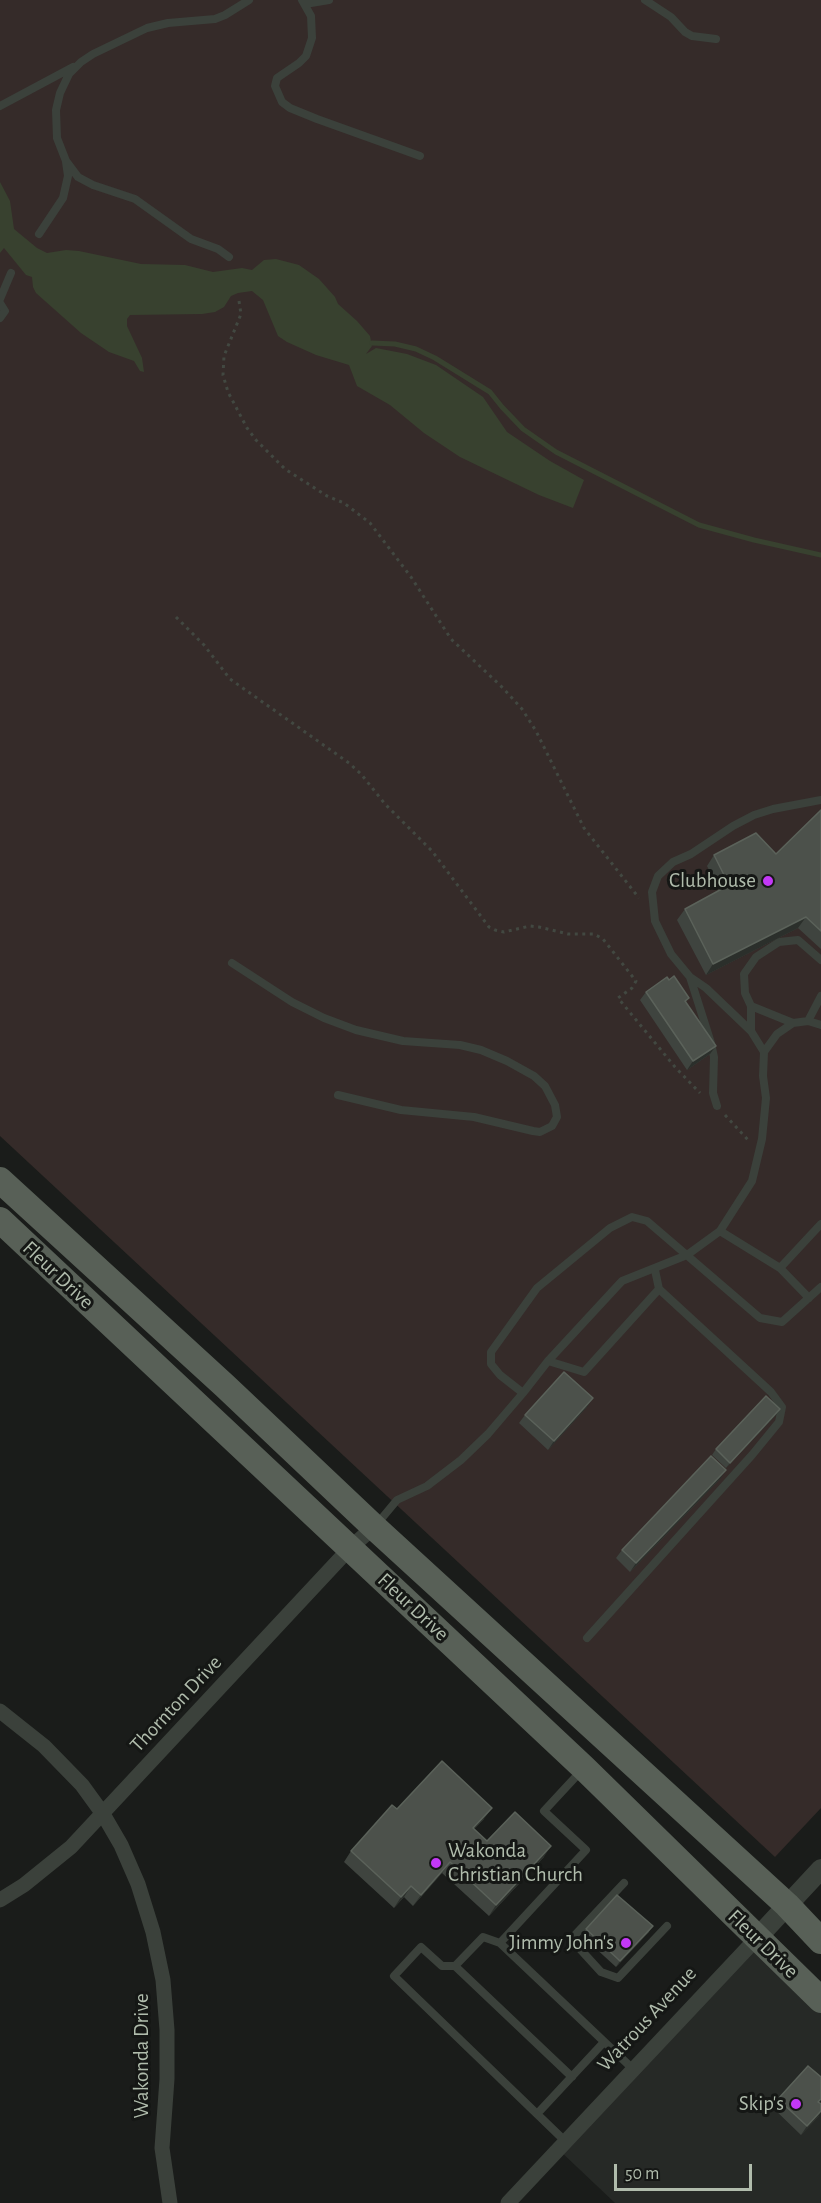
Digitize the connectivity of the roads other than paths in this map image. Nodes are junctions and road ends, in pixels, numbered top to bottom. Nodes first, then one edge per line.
1 (249, 0) edge
2 (303, 0) edge
3 (329, 0) edge
4 (645, 0) edge
5 (716, 39) dead end
6 (81, 62) junction
7 (0, 106) edge
8 (420, 156) dead end
9 (66, 161) junction
10 (84, 182) junction
11 (65, 189) junction
12 (39, 234) dead end
13 (229, 257) dead end
14 (11, 273) dead end
15 (0, 301) edge
16 (0, 318) edge
17 (821, 800) edge
18 (821, 960) edge
19 (232, 963) dead end
20 (690, 977) junction
21 (821, 996) edge
22 (751, 1006) junction
23 (808, 1021) junction
24 (793, 1023) junction
25 (821, 1025) edge
26 (751, 1031) junction
27 (764, 1053) junction
28 (338, 1095) dead end
29 (717, 1106) road end
30 (0, 1180) edge
31 (0, 1220) edge
32 (821, 1224) edge
33 (720, 1231) junction
34 (687, 1255) junction
35 (780, 1268) junction
36 (655, 1269) junction
37 (821, 1287) edge
38 (659, 1289) junction
39 (809, 1298) junction
40 (548, 1361) junction
41 (524, 1394) junction
42 (374, 1527) junction
43 (350, 1548) junction
44 (587, 1638) dead end
45 (0, 1711) edge
46 (584, 1768) junction
47 (103, 1814) junction
48 (821, 1869) edge
49 (624, 1883) dead end
50 (0, 1900) edge
51 (787, 1905) junction
52 (667, 1926) dead end
53 (757, 1938) junction
54 (821, 1941) edge
55 (500, 1943) junction
56 (455, 1966) junction
57 (821, 2000) edge
58 (604, 2042) junction
59 (633, 2069) junction
60 (572, 2076) junction
61 (537, 2114) junction
62 (565, 2141) junction
63 (170, 2203) edge
64 (508, 2203) edge

1 - 6 lane
2 - 3 lane
2 - 8 lane
4 - 5 lane
6 - 7 lane
6 - 9 lane
9 - 10 lane
9 - 11 lane
10 - 11 lane
10 - 13 lane
11 - 12 lane
14 - 15 lane
15 - 16 lane
17 - 20 lane
18 - 22 lane
19 - 28 lane
20 - 26 lane
20 - 29 lane
21 - 23 lane
22 - 24 lane
22 - 26 lane
23 - 24 lane
23 - 25 lane
24 - 27 lane
26 - 27 lane
27 - 33 lane
30 - 42 main road, Fleur Drive
31 - 43 main road, Fleur Drive
32 - 35 lane
33 - 34 lane
33 - 35 lane
34 - 36 lane
34 - 39 lane
34 - 41 lane
35 - 39 lane
36 - 38 lane
36 - 40 lane
37 - 39 lane
38 - 40 lane
38 - 44 lane
40 - 41 lane
41 - 42 lane
42 - 43 street, Thornton Drive
42 - 51 main road, Fleur Drive
43 - 46 main road, Fleur Drive
43 - 47 street, Thornton Drive
45 - 47 street, Wakonda Drive
46 - 53 main road, Fleur Drive
46 - 55 lane
47 - 50 street, Thornton Drive
47 - 63 street, Wakonda Drive
48 - 51 street, Watrous Avenue
49 - 52 lane
51 - 53 street, Watrous Avenue
51 - 54 main road, Fleur Drive
53 - 57 main road, Fleur Drive
53 - 59 street, Watrous Avenue
55 - 56 lane
55 - 58 lane
56 - 60 lane
56 - 61 lane
58 - 59 lane
58 - 60 lane
59 - 62 street, Watrous Avenue
60 - 61 lane
61 - 62 lane
62 - 64 street, Watrous Avenue

